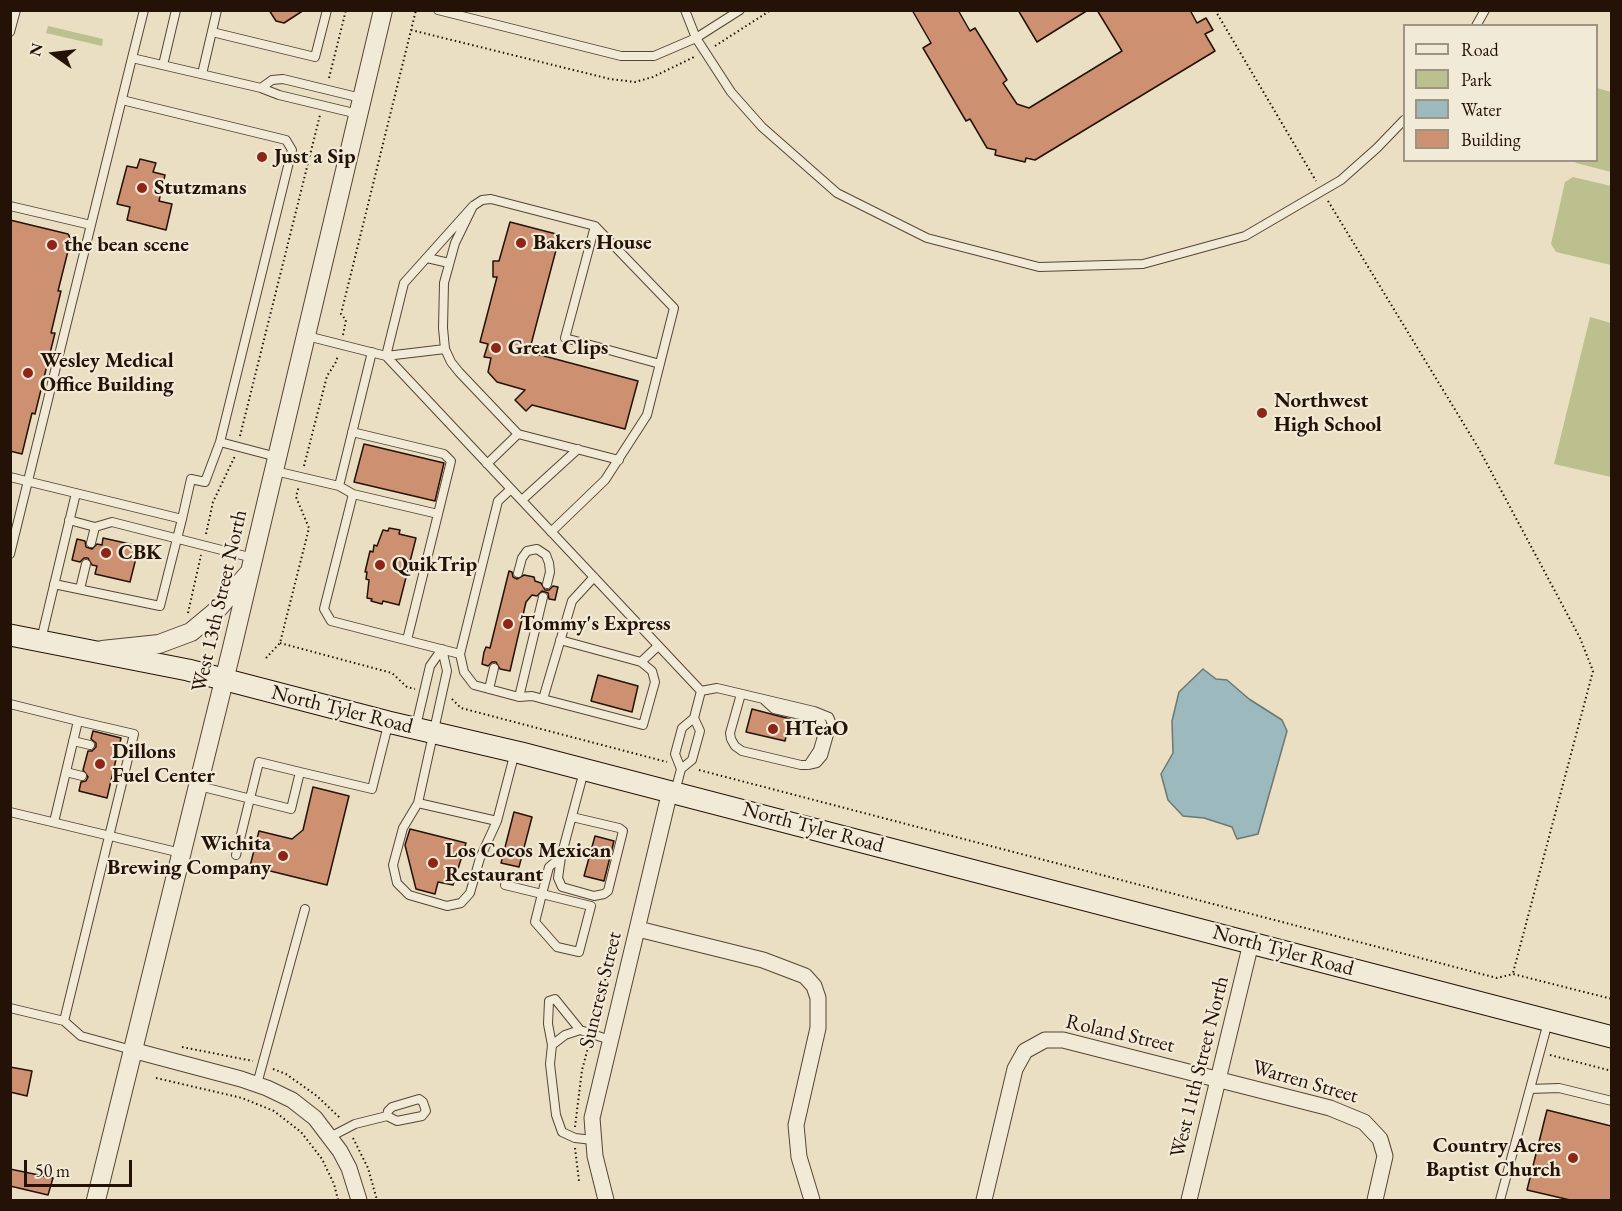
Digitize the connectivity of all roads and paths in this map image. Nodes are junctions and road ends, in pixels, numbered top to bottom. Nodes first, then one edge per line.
1 (16, 10) edge
2 (144, 10) edge
3 (176, 10) edge
4 (217, 10) edge
5 (327, 10) edge
6 (345, 10) edge
7 (383, 10) edge
8 (416, 10) edge
9 (438, 10) edge
10 (685, 10) edge
11 (740, 10) edge
12 (1215, 10) edge
13 (1485, 10) edge
14 (1477, 24) edge
15 (10, 32) edge
16 (212, 32) junction
17 (696, 38) junction
18 (132, 58) junction
19 (163, 65) junction
20 (202, 74) junction
21 (261, 88) junction
22 (326, 89) junction
23 (122, 100) junction
24 (322, 105) junction
25 (360, 106) junction
26 (1403, 121) edge
27 (1322, 191) junction
28 (10, 206) edge
29 (473, 206) junction
30 (91, 225) junction
31 (595, 226) junction
32 (427, 258) junction
33 (449, 263) junction
34 (306, 335) junction
35 (340, 344) junction
36 (446, 349) junction
37 (372, 352) junction
38 (386, 356) junction
39 (660, 363) junction
40 (352, 432) junction
41 (518, 434) junction
42 (220, 442) junction
43 (237, 446) junction
44 (578, 449) junction
45 (619, 460) junction
46 (275, 464) junction
47 (487, 464) junction
48 (10, 477) edge
49 (301, 477) junction
50 (28, 482) junction
51 (339, 486) junction
52 (511, 489) junction
53 (76, 493) junction
54 (352, 494) junction
55 (522, 500) junction
56 (438, 514) junction
57 (182, 519) junction
58 (69, 520) junction
59 (14, 521) edge
60 (95, 527) junction
61 (551, 532) junction
62 (177, 538) junction
63 (91, 543) dead end
64 (203, 545) junction
65 (10, 554) edge
66 (86, 564) dead end
67 (251, 565) junction
68 (518, 573) dead end
69 (594, 577) junction
70 (54, 584) junction
71 (547, 584) dead end
72 (80, 590) junction
73 (543, 597) dead end
74 (186, 622) dead end
75 (11, 638) edge
76 (560, 639) junction
77 (407, 640) junction
78 (41, 641) junction
79 (280, 643) junction
80 (658, 646) junction
81 (442, 649) junction
82 (94, 651) junction
83 (460, 654) junction
84 (266, 658) dead end
85 (641, 662) junction
86 (494, 668) dead end
87 (224, 680) junction
88 (489, 689) junction
89 (701, 691) junction
90 (424, 692) junction
91 (741, 694) junction
92 (442, 697) junction
93 (519, 697) junction
94 (543, 699) junction
95 (10, 704) edge
96 (694, 718) junction
97 (78, 721) junction
98 (388, 722) junction
99 (425, 731) junction
100 (73, 741) junction
101 (90, 745) dead end
102 (118, 752) dead end
103 (515, 752) junction
104 (129, 754) junction
105 (682, 767) junction
106 (584, 770) junction
107 (66, 772) junction
108 (300, 772) junction
109 (82, 776) dead end
110 (110, 783) dead end
111 (121, 785) junction
112 (198, 786) junction
113 (673, 792) junction
114 (249, 799) junction
115 (418, 803) junction
116 (10, 812) edge
117 (572, 817) junction
118 (54, 822) junction
119 (497, 822) junction
120 (109, 836) junction
121 (181, 853) junction
122 (236, 855) dead end
123 (561, 857) junction
124 (505, 885) dead end
125 (542, 894) junction
126 (305, 909) dead end
127 (638, 929) junction
128 (1251, 943) junction
129 (608, 969) dead end
130 (1513, 974) junction
131 (1611, 999) edge
132 (10, 1008) edge
133 (64, 1021) junction
134 (1549, 1021) junction
135 (580, 1030) junction
136 (591, 1034) junction
137 (1611, 1037) edge
138 (610, 1040) junction
139 (552, 1045) junction
140 (132, 1050) junction
141 (1540, 1052) junction
142 (1611, 1071) edge
143 (156, 1078) dead end
144 (1219, 1080) junction
145 (257, 1084) junction
146 (1530, 1089) junction
147 (1611, 1101) edge
148 (387, 1116) junction
149 (330, 1137) junction
150 (575, 1138) junction
151 (593, 1140) junction
152 (579, 1181) dead end
153 (96, 1200) edge
154 (339, 1200) edge
155 (359, 1200) edge
156 (606, 1200) edge
157 (812, 1200) edge
158 (984, 1200) edge
159 (1189, 1200) edge
160 (1374, 1200) edge
161 (1500, 1200) edge

1 - 15 lane
2 - 18 lane
3 - 19 lane
4 - 16 lane
5 - 16 lane
6 - 22 path
7 - 25 street, West 13th Street North
8 - 35 path
9 - 17 lane
10 - 17 lane
11 - 17 lane
12 - 27 path
13 - 14 lane
16 - 20 lane
17 - 27 lane
18 - 19 lane
18 - 23 lane
19 - 20 lane
20 - 21 lane
21 - 22 lane
21 - 24 lane
22 - 25 lane
23 - 30 lane
23 - 42 lane
24 - 25 lane
24 - 43 path
25 - 34 street, West 13th Street North
26 - 27 lane
27 - 130 path
28 - 30 lane
29 - 31 lane
29 - 32 lane
29 - 33 lane
30 - 50 lane
31 - 39 lane
31 - 39 lane
32 - 33 lane
32 - 38 lane
33 - 36 lane
34 - 35 lane
34 - 46 street, West 13th Street North
35 - 37 lane
35 - 49 path
36 - 38 lane
36 - 41 lane
37 - 38 lane
37 - 40 lane
38 - 47 lane
39 - 45 lane
40 - 51 lane
40 - 56 lane
41 - 44 lane
41 - 47 lane
42 - 43 lane
42 - 57 lane
43 - 46 lane
43 - 64 path
44 - 45 lane
44 - 55 lane
45 - 61 lane
46 - 49 lane
46 - 67 street, West 13th Street North
47 - 52 lane
48 - 50 lane
49 - 51 lane
49 - 79 path
50 - 53 lane
50 - 59 lane
51 - 54 lane
52 - 55 lane
52 - 83 lane
53 - 57 lane
53 - 58 lane
54 - 56 lane
54 - 77 lane
55 - 61 lane
56 - 77 lane
57 - 62 lane
58 - 60 lane
58 - 70 lane
59 - 65 lane
60 - 62 lane
60 - 63 lane
61 - 69 lane
62 - 64 lane
62 - 72 lane
64 - 67 lane
64 - 74 path
66 - 72 lane
67 - 82 street
67 - 87 street, West 13th Street North
68 - 71 lane
69 - 76 lane
69 - 80 lane
70 - 72 lane
70 - 78 lane
73 - 93 lane
75 - 78 main road, North Tyler Road
76 - 85 lane
76 - 94 lane
77 - 81 lane
78 - 82 main road, North Tyler Road
79 - 84 path
79 - 90 path
80 - 85 lane
80 - 89 lane
81 - 83 lane
81 - 90 lane
81 - 92 lane
82 - 87 main road, North Tyler Road
83 - 88 lane
85 - 94 lane
86 - 88 lane
87 - 98 main road, North Tyler Road
87 - 112 street, West 13th Street North
88 - 93 lane
89 - 91 lane
89 - 96 lane
90 - 99 lane
91 - 91 lane
92 - 99 lane
92 - 105 path
93 - 94 lane
95 - 97 lane
96 - 105 lane
96 - 105 lane
97 - 100 lane
97 - 104 lane
98 - 99 main road, North Tyler Road
98 - 108 lane
99 - 103 main road, North Tyler Road
99 - 115 lane
100 - 101 lane
100 - 107 lane
102 - 104 lane
103 - 106 main road, North Tyler Road
103 - 119 lane
104 - 111 lane
105 - 113 lane
105 - 130 path
106 - 113 main road, North Tyler Road
106 - 117 lane
107 - 109 lane
107 - 118 lane
108 - 114 lane
108 - 114 lane
110 - 111 lane
111 - 120 lane
112 - 114 lane
112 - 121 street, West 13th Street North
113 - 127 street, Suncrest Street
113 - 128 main road, North Tyler Road
114 - 122 lane
115 - 119 lane
115 - 119 lane
116 - 118 lane
117 - 123 lane
117 - 123 lane
118 - 120 lane
120 - 121 lane
120 - 133 lane
121 - 140 street, West 13th Street North
123 - 125 lane
124 - 125 lane
125 - 125 lane
126 - 145 lane
127 - 138 street, Suncrest Street
127 - 157 street
128 - 134 main road, North Tyler Road
128 - 144 street, West 11th Street North
129 - 136 path
130 - 131 path
132 - 133 lane
133 - 140 lane
134 - 137 main road, North Tyler Road
134 - 141 lane
135 - 136 lane
135 - 139 lane
135 - 139 lane
136 - 138 lane
136 - 150 path
138 - 151 street, Suncrest Street
139 - 150 lane
140 - 145 street
140 - 153 street, West 13th Street North
141 - 142 path
141 - 146 lane
143 - 154 path
144 - 158 street, Roland Street
144 - 159 street, West 11th Street North
144 - 160 street, Warren Street
145 - 149 street
146 - 147 lane
146 - 161 lane
148 - 148 lane
148 - 149 lane
149 - 155 street
150 - 151 lane
150 - 152 path
151 - 156 street, Suncrest Street

